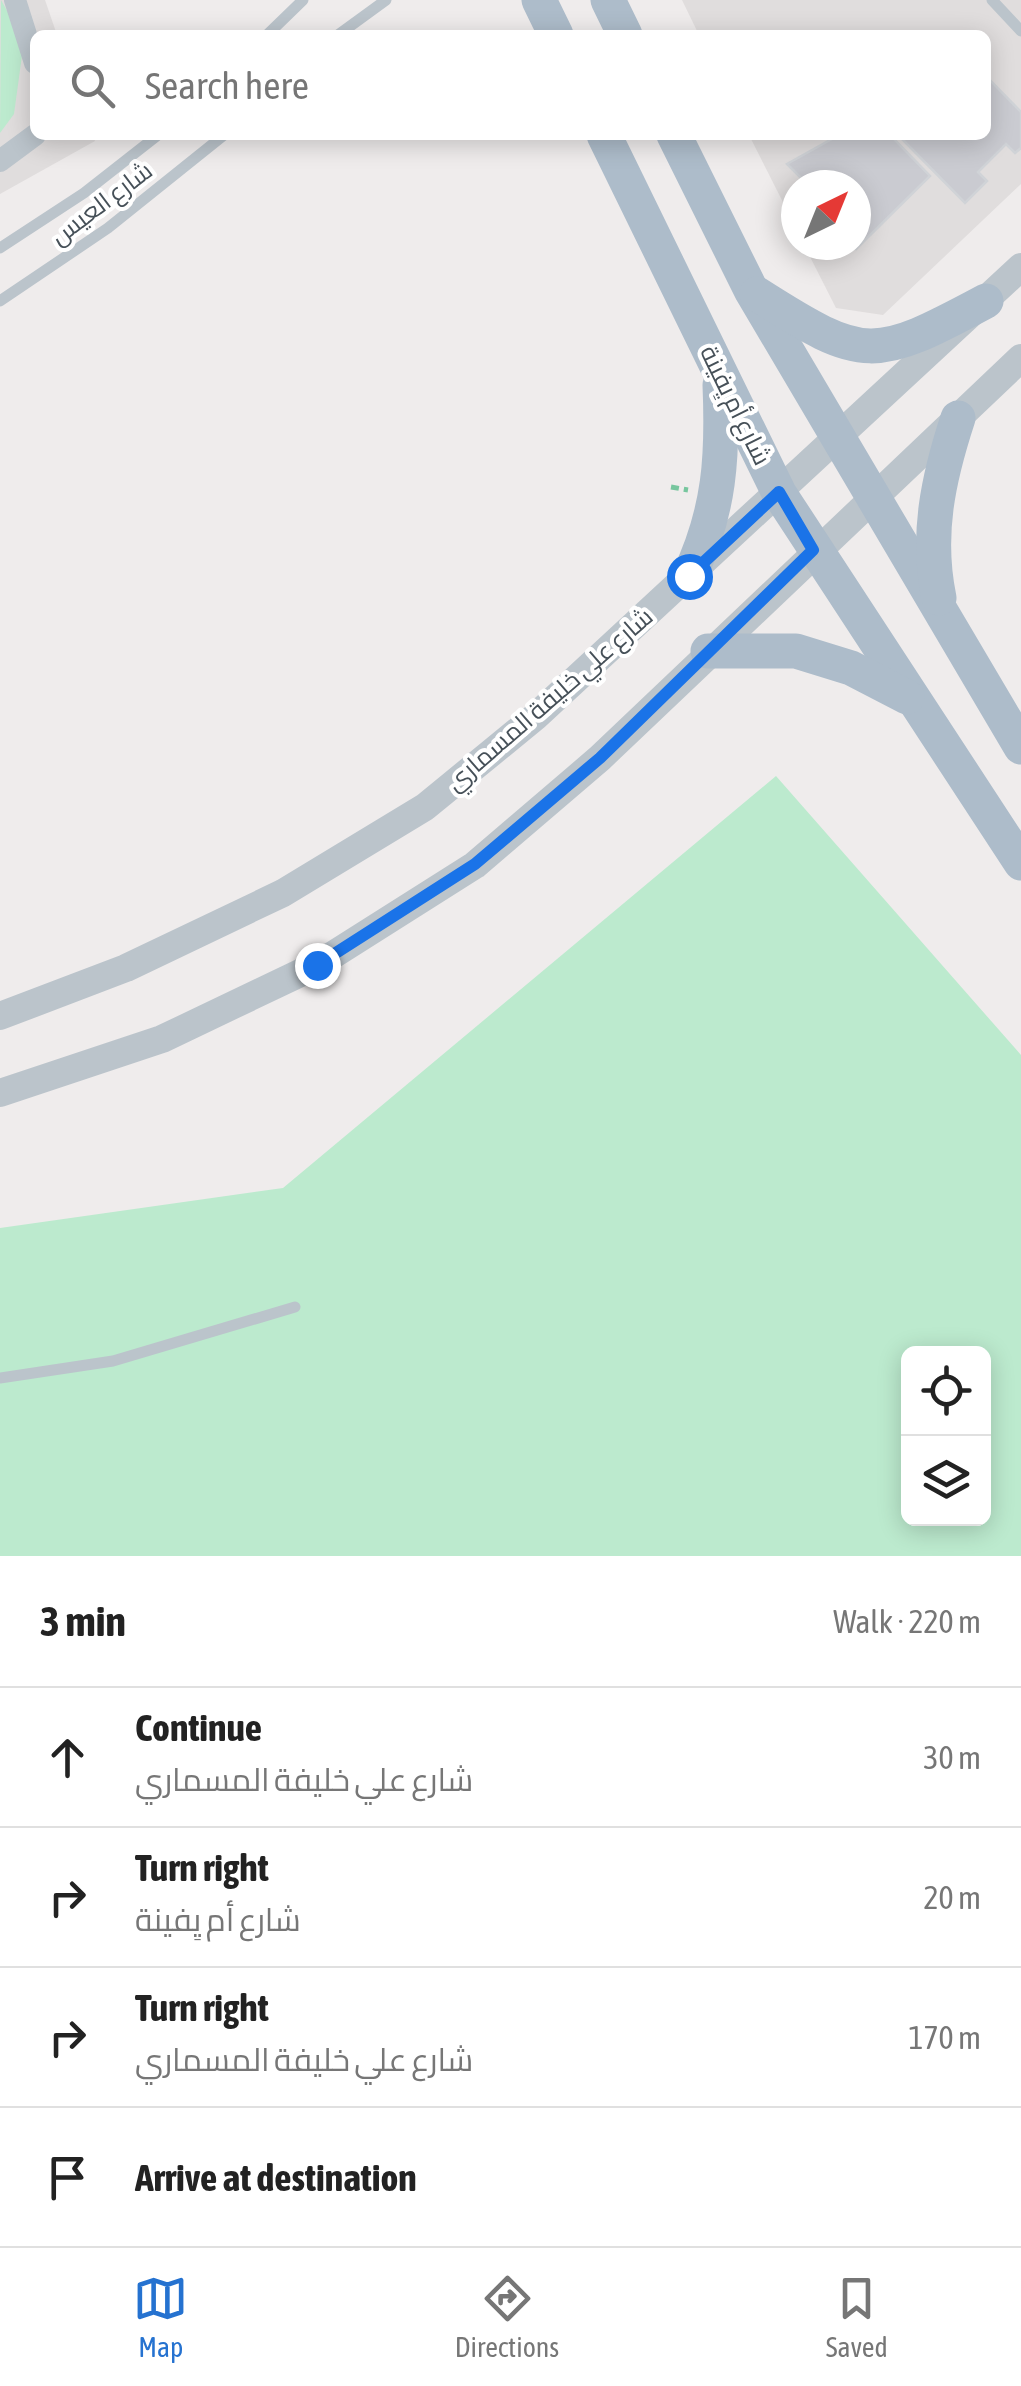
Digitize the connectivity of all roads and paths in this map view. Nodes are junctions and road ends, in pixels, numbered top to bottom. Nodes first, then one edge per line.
1 (14, 0) edge
2 (304, 0) edge
3 (367, 0) edge
4 (386, 0) edge
5 (608, 0) edge
6 (992, 0) edge
7 (536, 2) edge
8 (362, 14) junction
9 (272, 30) edge
10 (344, 30) edge
11 (553, 30) edge
12 (623, 30) edge
13 (1021, 31) edge
14 (30, 48) edge
15 (30, 139) edge
16 (152, 140) edge
17 (218, 140) edge
18 (606, 140) edge
19 (677, 140) edge
20 (0, 161) edge
21 (0, 248) edge
22 (1021, 267) edge
23 (752, 290) junction
24 (0, 301) edge
25 (986, 301) junction
26 (1021, 358) edge
27 (719, 370) junction
28 (958, 418) junction
29 (837, 439) junction
30 (779, 492) junction
31 (871, 498) junction
32 (813, 550) junction
33 (689, 576) junction
34 (945, 624) junction
35 (708, 651) junction
36 (910, 699) junction
37 (1021, 746) edge
38 (1021, 863) edge
39 (0, 1016) edge
40 (0, 1093) edge
41 (296, 1307) dead end
42 (0, 1378) edge

1 - 14 street
2 - 9 lane
3 - 8 lane
4 - 8 lane
5 - 12 main road
6 - 13 lane
7 - 11 main road
8 - 10 lane
15 - 20 street
16 - 21 lane, شارع العيس
17 - 24 lane, شارع العيس
18 - 27 main road, شارع أم يِفينة
19 - 23 main road
22 - 25 street, شارع علي خليفة المسماري
23 - 25 main road
23 - 29 main road
25 - 29 street, شارع علي خليفة المسماري
26 - 28 street
27 - 30 main road, شارع أم يِفينة
27 - 33 main road
28 - 31 street
28 - 34 main road
29 - 30 street, شارع علي خليفة المسماري
29 - 31 main road
30 - 32 main road, شارع أم يِفينة
30 - 33 street, شارع علي خليفة المسماري
31 - 32 street
31 - 34 main road
32 - 35 street
32 - 36 main road, شارع أم يِفينة
33 - 39 street, شارع علي خليفة المسماري
34 - 37 main road
35 - 36 main road
35 - 40 street
36 - 38 main road, شارع أم يِفينة
41 - 42 lane

